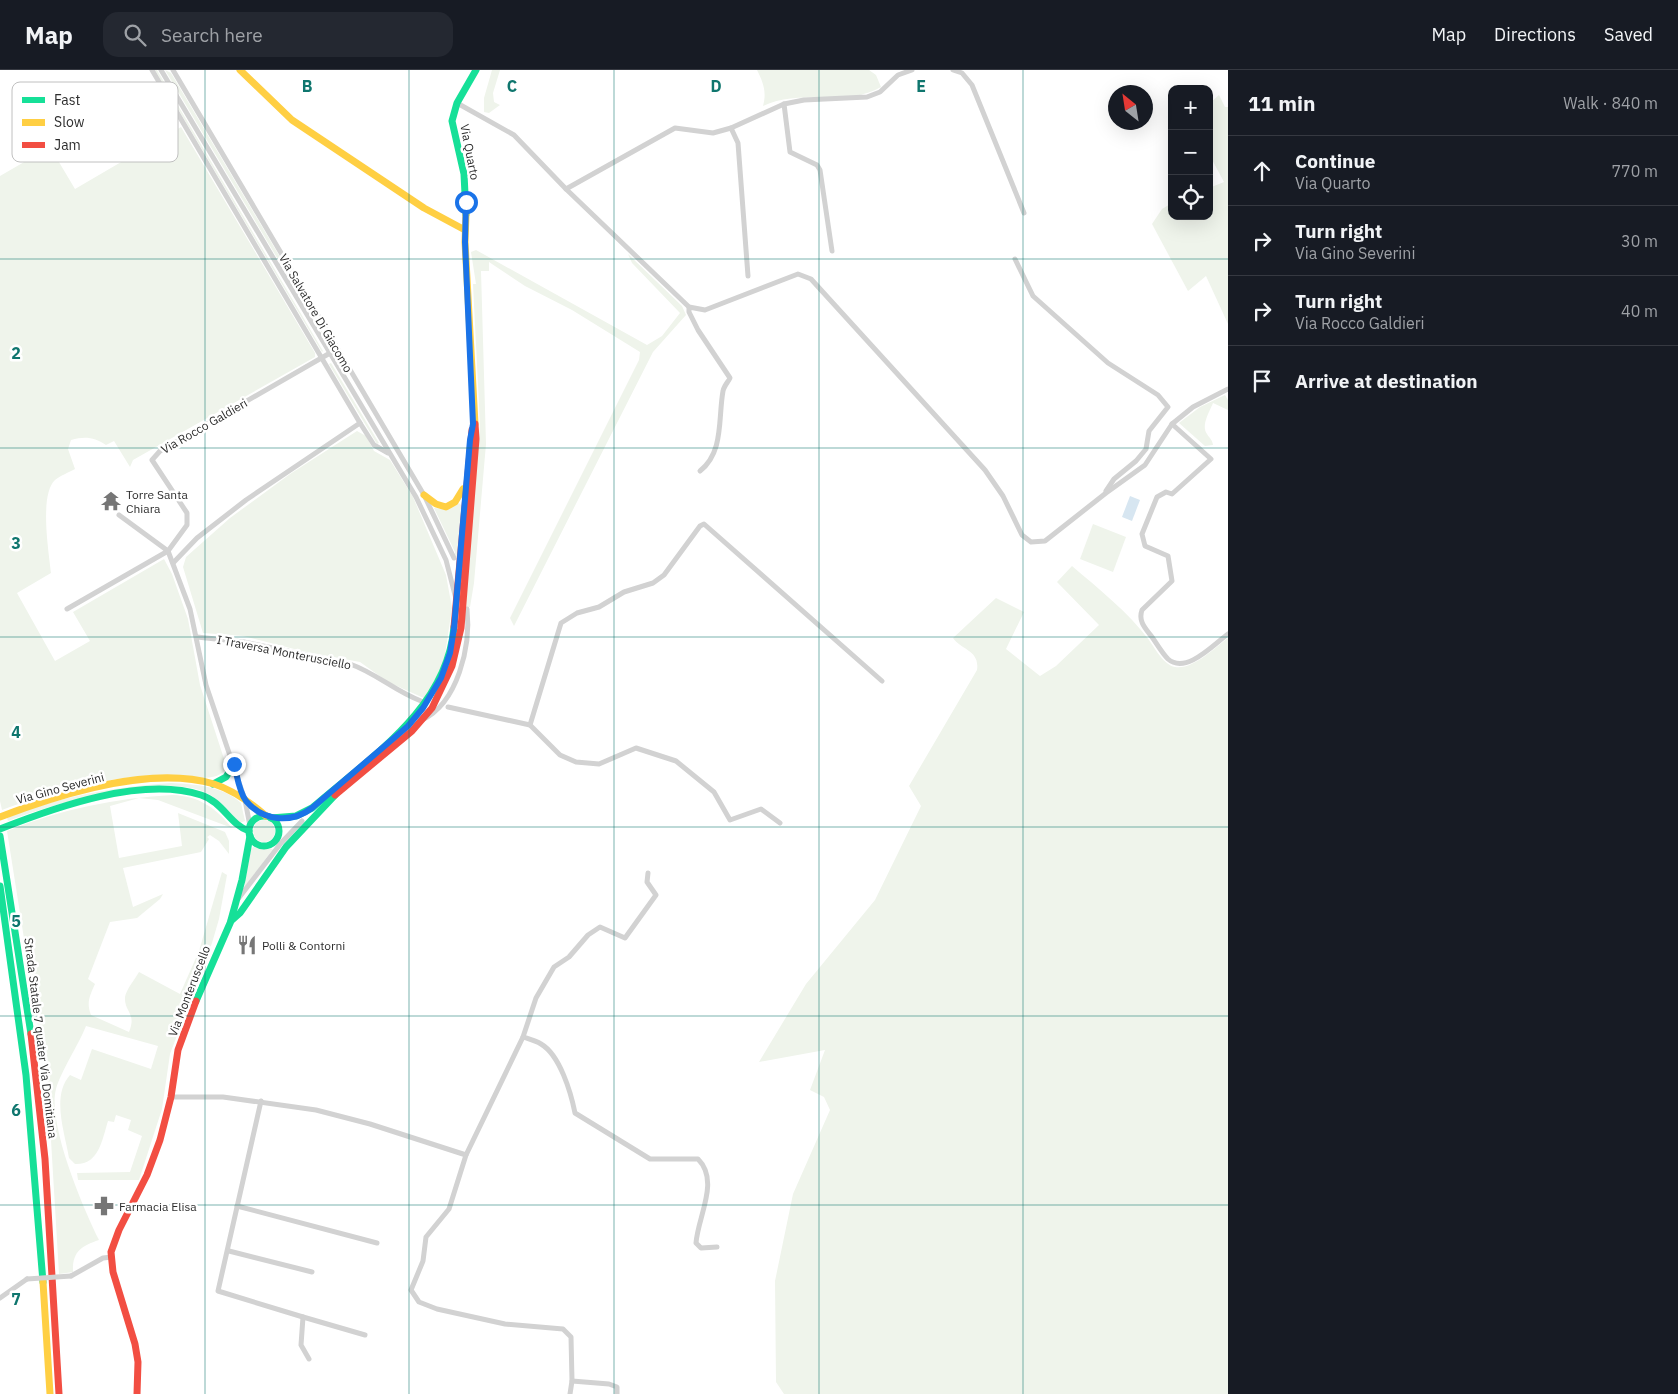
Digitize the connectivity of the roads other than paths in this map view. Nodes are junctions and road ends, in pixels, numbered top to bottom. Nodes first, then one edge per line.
1 (152, 70) edge
2 (161, 70) edge
3 (173, 70) edge
4 (240, 70) edge
5 (476, 70) edge
6 (912, 70) edge
7 (953, 70) edge
8 (159, 82) edge
9 (168, 82) edge
10 (178, 99) edge
11 (457, 103) junction
12 (784, 104) junction
13 (178, 114) edge
14 (731, 128) junction
15 (566, 189) junction
16 (1024, 213) dead end
17 (465, 230) junction
18 (832, 251) dead end
19 (1016, 259) dead end
20 (748, 276) dead end
21 (689, 307) junction
22 (337, 349) junction
23 (329, 354) junction
24 (322, 358) junction
25 (1228, 389) edge
26 (360, 423) junction
27 (473, 424) junction
28 (1172, 424) junction
29 (389, 453) junction
30 (700, 472) dead end
31 (466, 485) junction
32 (1106, 492) junction
33 (424, 495) junction
34 (119, 515) dead end
35 (168, 551) junction
36 (454, 558) dead end
37 (174, 562) junction
38 (456, 599) junction
39 (67, 609) dead end
40 (467, 609) dead end
41 (1228, 634) edge
42 (197, 637) junction
43 (882, 681) dead end
44 (422, 701) dead end
45 (448, 707) dead end
46 (422, 721) junction
47 (530, 725) junction
48 (234, 764) junction
49 (213, 784) junction
50 (245, 800) junction
51 (4, 815) edge
52 (268, 817) junction
53 (302, 822) dead end
54 (780, 823) dead end
55 (236, 825) junction
56 (0, 828) edge
57 (250, 831) junction
58 (0, 836) edge
59 (281, 843) junction
60 (246, 846) junction
61 (648, 873) dead end
62 (0, 886) edge
63 (238, 899) junction
64 (231, 921) junction
65 (523, 1037) junction
66 (171, 1097) junction
67 (261, 1102) junction
68 (466, 1155) junction
69 (237, 1206) junction
70 (377, 1243) dead end
71 (717, 1247) dead end
72 (229, 1251) junction
73 (112, 1257) junction
74 (312, 1272) dead end
75 (0, 1298) edge
76 (303, 1316) junction
77 (365, 1335) dead end
78 (309, 1359) dead end
79 (572, 1381) junction
80 (50, 1394) edge
81 (59, 1394) edge
82 (137, 1394) edge
83 (570, 1394) edge
84 (617, 1394) edge

1 - 8 street, Via Salvatore Di Giacomo
2 - 9 street, Via Salvatore Di Giacomo
3 - 22 street, Via Salvatore Di Giacomo
4 - 17 main road
5 - 11 main road, Via Quarto
6 - 12 street
7 - 16 street
10 - 23 street, Via Salvatore Di Giacomo
11 - 15 street
11 - 17 main road, Via Quarto
12 - 14 street
12 - 18 street
13 - 24 street, Via Salvatore Di Giacomo
14 - 15 street
14 - 20 street
15 - 21 street
17 - 27 main road, Via Quarto
19 - 32 street
21 - 30 street
21 - 32 street
22 - 23 street, Via Rocco Galdieri
22 - 33 street, Via Salvatore Di Giacomo
23 - 24 street, Via Rocco Galdieri
23 - 29 street, Via Salvatore Di Giacomo
24 - 26 street, Via Salvatore Di Giacomo
24 - 35 street, Via Rocco Galdieri
25 - 28 street
26 - 29 street, Via Salvatore Di Giacomo
26 - 37 street
27 - 31 main road, Via Quarto
27 - 46 main road, Via Quarto
28 - 32 street
28 - 41 street
29 - 38 street, Via Salvatore Di Giacomo
31 - 33 main road
31 - 38 main road, Via Quarto
33 - 36 street, Via Salvatore Di Giacomo
34 - 35 street
35 - 37 street
35 - 39 street
37 - 42 street
38 - 52 main road, Via Quarto
40 - 46 street
42 - 44 street, I Traversa Monterusciello
42 - 48 street
43 - 47 street
45 - 47 street
46 - 59 main road, Via Monteruscello
47 - 54 street
48 - 49 main road
48 - 50 street
49 - 50 main road, Via Gino Severini
49 - 51 main road, Via Gino Severini
50 - 52 main road, Via Gino Severini
50 - 57 street
52 - 57 main road
52 - 59 main road
53 - 59 street
55 - 56 main road, Via Gino Severini
55 - 57 main road, Via Gino Severini
55 - 60 main road
57 - 59 main road
57 - 60 main road
58 - 81 main road, Strada Statale 7 quater Via Domitiana
59 - 63 street
59 - 64 main road, Via Monteruscello
60 - 63 main road
61 - 65 street
62 - 80 main road, Strada Statale 7 quater Via Domitiana
63 - 64 main road
64 - 66 main road, Via Monteruscello
65 - 68 street
65 - 71 street
66 - 67 street
66 - 73 main road, Via Monteruscello
67 - 68 street
67 - 69 street
68 - 79 street
69 - 70 street
69 - 72 street
72 - 74 street
72 - 76 street
73 - 75 street, bridge
73 - 82 main road, Via Monteruscello
76 - 77 street
76 - 78 street
79 - 83 street
79 - 84 street

